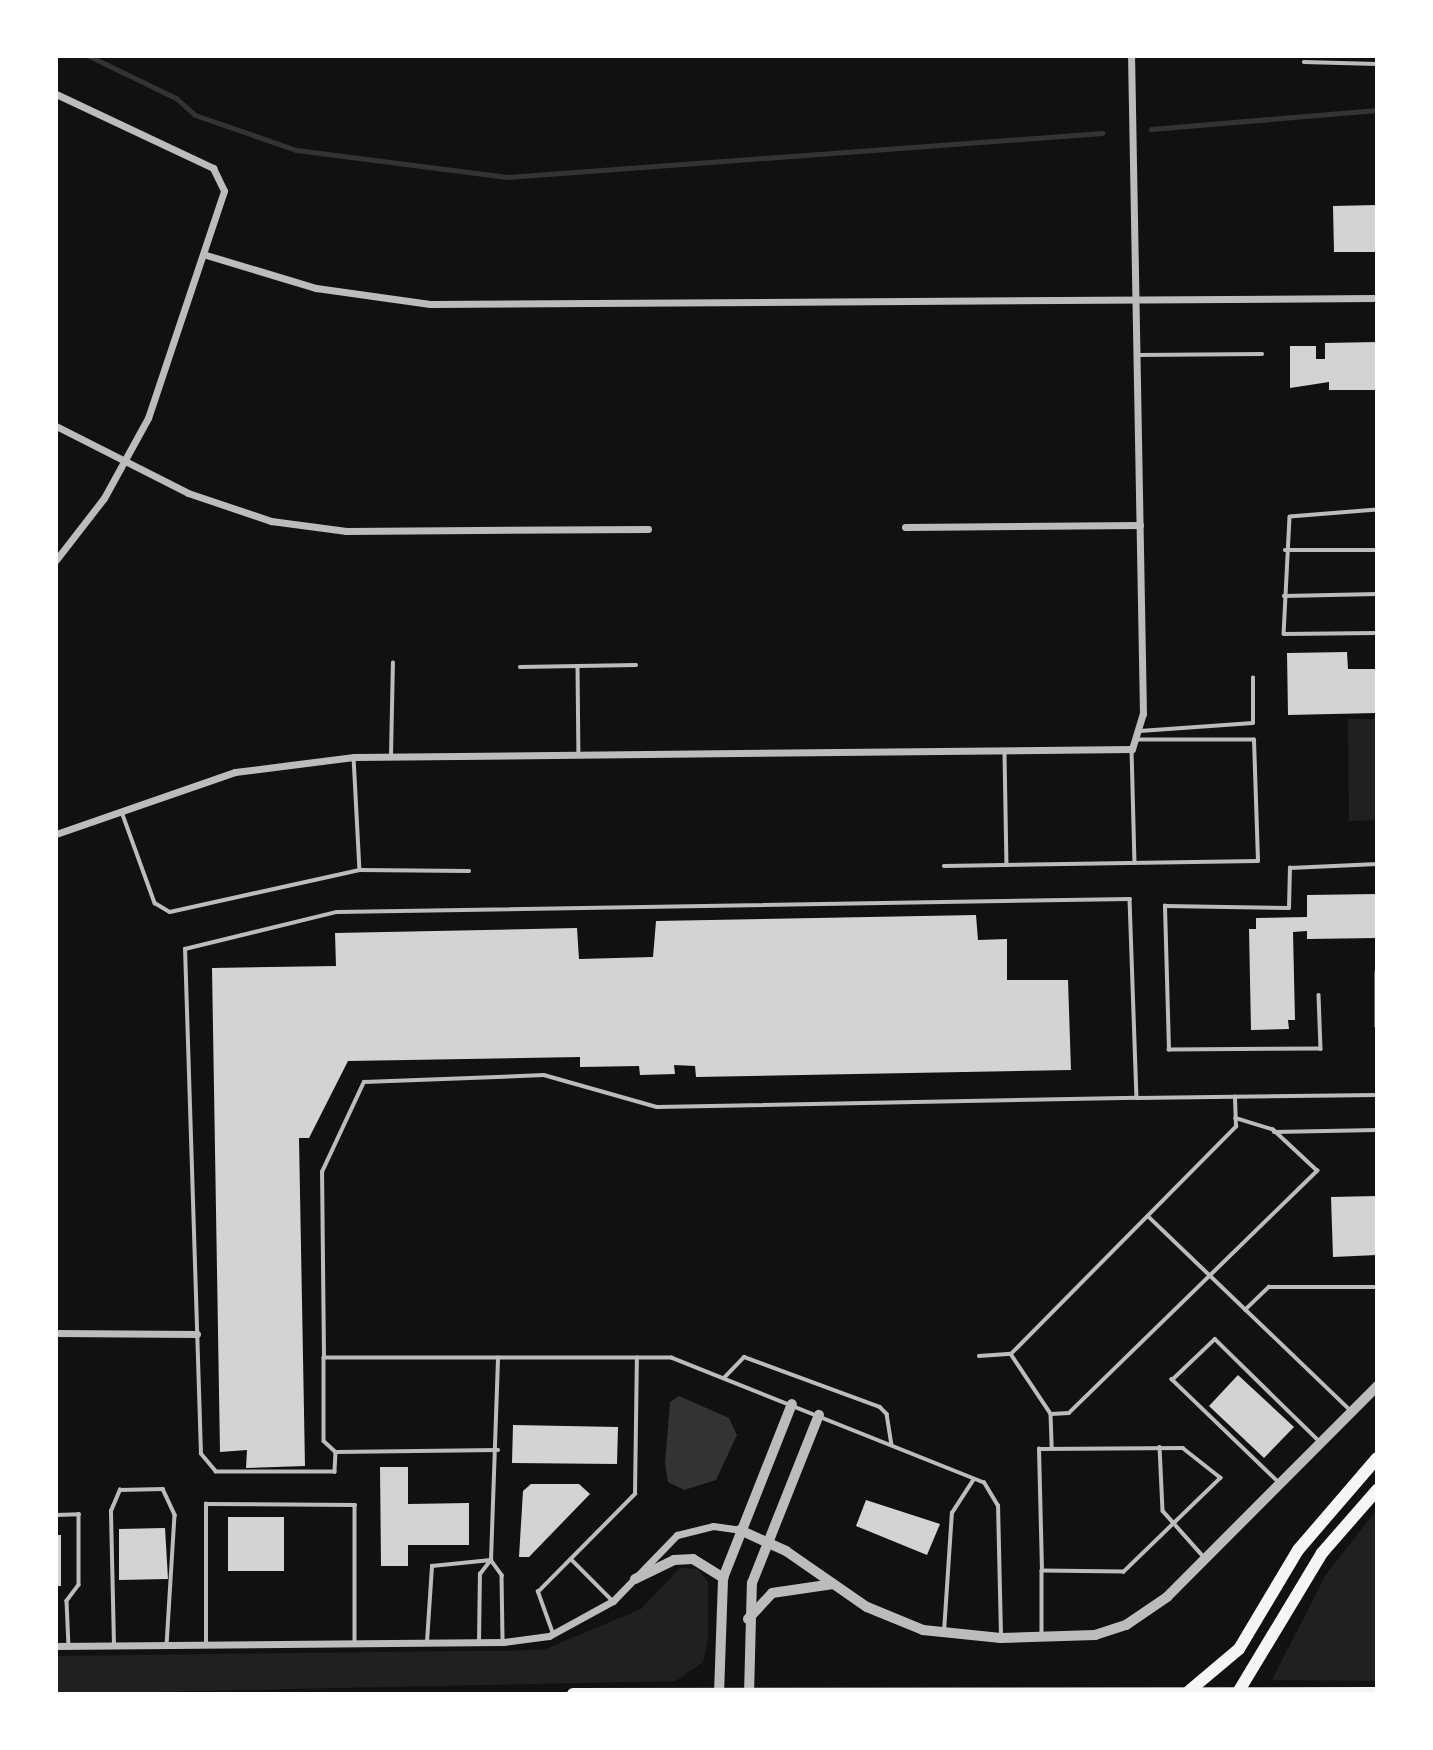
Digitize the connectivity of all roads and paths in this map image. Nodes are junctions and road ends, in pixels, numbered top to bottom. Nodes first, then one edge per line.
1 (1131, 56) edge
2 (1304, 62) dead end
3 (1377, 64) edge
4 (56, 93) edge
5 (206, 255) junction
6 (1377, 298) edge
7 (1137, 299) junction
8 (1262, 354) dead end
9 (1138, 355) junction
10 (56, 426) edge
11 (125, 464) junction
12 (1377, 510) edge
13 (1140, 525) junction
14 (905, 527) dead end
15 (648, 529) dead end
16 (1285, 550) junction
17 (1377, 550) edge
18 (56, 560) edge
19 (1377, 594) edge
20 (1284, 596) junction
21 (1377, 634) edge
22 (393, 663) dead end
23 (636, 665) dead end
24 (578, 666) junction
25 (520, 667) dead end
26 (1252, 678) dead end
27 (1140, 731) junction
28 (1135, 745) junction
29 (1005, 753) junction
30 (391, 755) junction
31 (579, 755) junction
32 (354, 757) junction
33 (121, 810) junction
34 (56, 834) edge
35 (1135, 863) junction
36 (1377, 864) edge
37 (1007, 865) junction
38 (944, 866) dead end
39 (360, 870) junction
40 (468, 871) dead end
41 (1377, 972) edge
42 (1319, 995) dead end
43 (1377, 1026) edge
44 (1377, 1095) edge
45 (1235, 1097) junction
46 (1137, 1098) junction
47 (1236, 1119) junction
48 (1377, 1130) edge
49 (1275, 1132) junction
50 (1148, 1216) junction
51 (1212, 1277) junction
52 (1377, 1287) edge
53 (1245, 1310) junction
54 (56, 1333) edge
55 (197, 1334) junction
56 (1011, 1354) junction
57 (979, 1356) dead end
58 (637, 1357) junction
59 (324, 1358) junction
60 (498, 1358) junction
61 (724, 1378) junction
62 (1377, 1386) edge
63 (792, 1404) junction
64 (1352, 1412) junction
65 (1051, 1413) junction
66 (819, 1415) junction
67 (1321, 1443) junction
68 (892, 1445) junction
69 (1160, 1447) junction
70 (1052, 1448) junction
71 (498, 1450) junction
72 (336, 1452) junction
73 (1377, 1458) edge
74 (974, 1479) junction
75 (1279, 1484) junction
76 (1377, 1490) edge
77 (56, 1515) edge
78 (1172, 1526) junction
79 (740, 1530) junction
80 (767, 1542) junction
81 (1205, 1558) junction
82 (571, 1559) junction
83 (491, 1560) junction
84 (1042, 1571) junction
85 (723, 1578) junction
86 (635, 1579) junction
87 (833, 1584) junction
88 (613, 1601) junction
89 (748, 1619) junction
90 (553, 1634) junction
91 (944, 1634) junction
92 (1001, 1638) junction
93 (1042, 1639) junction
94 (355, 1642) junction
95 (427, 1642) junction
96 (479, 1642) junction
97 (503, 1642) junction
98 (206, 1644) junction
99 (114, 1645) junction
100 (167, 1645) junction
101 (56, 1646) edge
102 (69, 1646) junction
103 (1189, 1690) junction
104 (1005, 1692) edge
105 (1239, 1692) edge
106 (719, 1693) edge
107 (747, 1693) edge
108 (1377, 1693) edge
109 (573, 1694) edge

1 - 7 street
2 - 3 lane
4 - 5 street
5 - 7 street
5 - 11 street
6 - 7 street
7 - 9 street
8 - 9 lane
9 - 13 street
10 - 11 street
11 - 15 street
11 - 18 street
12 - 16 lane
13 - 14 street
13 - 27 street
16 - 17 lane
16 - 20 lane
19 - 20 lane
20 - 21 lane
22 - 30 lane
23 - 24 lane
24 - 25 lane
24 - 31 lane
26 - 27 lane
27 - 28 street
28 - 29 street
28 - 35 lane
28 - 35 lane
29 - 31 street
29 - 37 lane
30 - 31 street
30 - 32 street
32 - 33 street
32 - 39 lane
33 - 34 street
33 - 39 lane
35 - 37 lane
36 - 42 lane
37 - 38 lane
39 - 40 lane
41 - 43 lane
44 - 45 lane
45 - 46 lane
45 - 47 lane
46 - 55 lane
46 - 59 lane
47 - 49 lane
47 - 50 lane
48 - 49 lane
49 - 51 lane
50 - 51 lane
50 - 56 lane
51 - 53 lane
51 - 65 lane
52 - 53 lane
53 - 64 lane
54 - 55 street
55 - 72 lane
56 - 57 lane
56 - 65 lane
58 - 60 lane
58 - 61 lane
58 - 82 lane
59 - 60 lane
59 - 72 lane
60 - 71 lane
61 - 63 lane
61 - 68 lane
62 - 64 street
63 - 66 lane
63 - 79 street
64 - 67 street
65 - 70 lane
66 - 68 lane
66 - 80 street
67 - 75 street
67 - 75 lane
68 - 74 lane
69 - 70 lane
69 - 78 lane
69 - 78 lane
70 - 84 lane
71 - 72 lane
71 - 83 lane
73 - 103 main road
74 - 91 lane
74 - 92 lane
75 - 81 street
76 - 105 main road
77 - 102 lane
78 - 81 lane
78 - 84 lane
79 - 80 street
79 - 85 street
79 - 86 street
80 - 87 street
80 - 89 street
81 - 93 street
82 - 88 lane
82 - 90 lane
83 - 95 lane
83 - 96 lane
83 - 97 lane
84 - 93 lane
85 - 86 street
85 - 106 street
86 - 88 street
87 - 89 street
87 - 91 street
88 - 90 street
89 - 107 street
90 - 97 street
91 - 92 street
92 - 93 street
94 - 95 street
94 - 98 street
94 - 98 lane
95 - 96 street
96 - 97 street
98 - 100 street
99 - 100 street
99 - 100 lane
99 - 102 street
101 - 102 street
103 - 104 main road
103 - 105 main road
104 - 107 main road
105 - 108 main road
106 - 107 main road
106 - 109 main road

